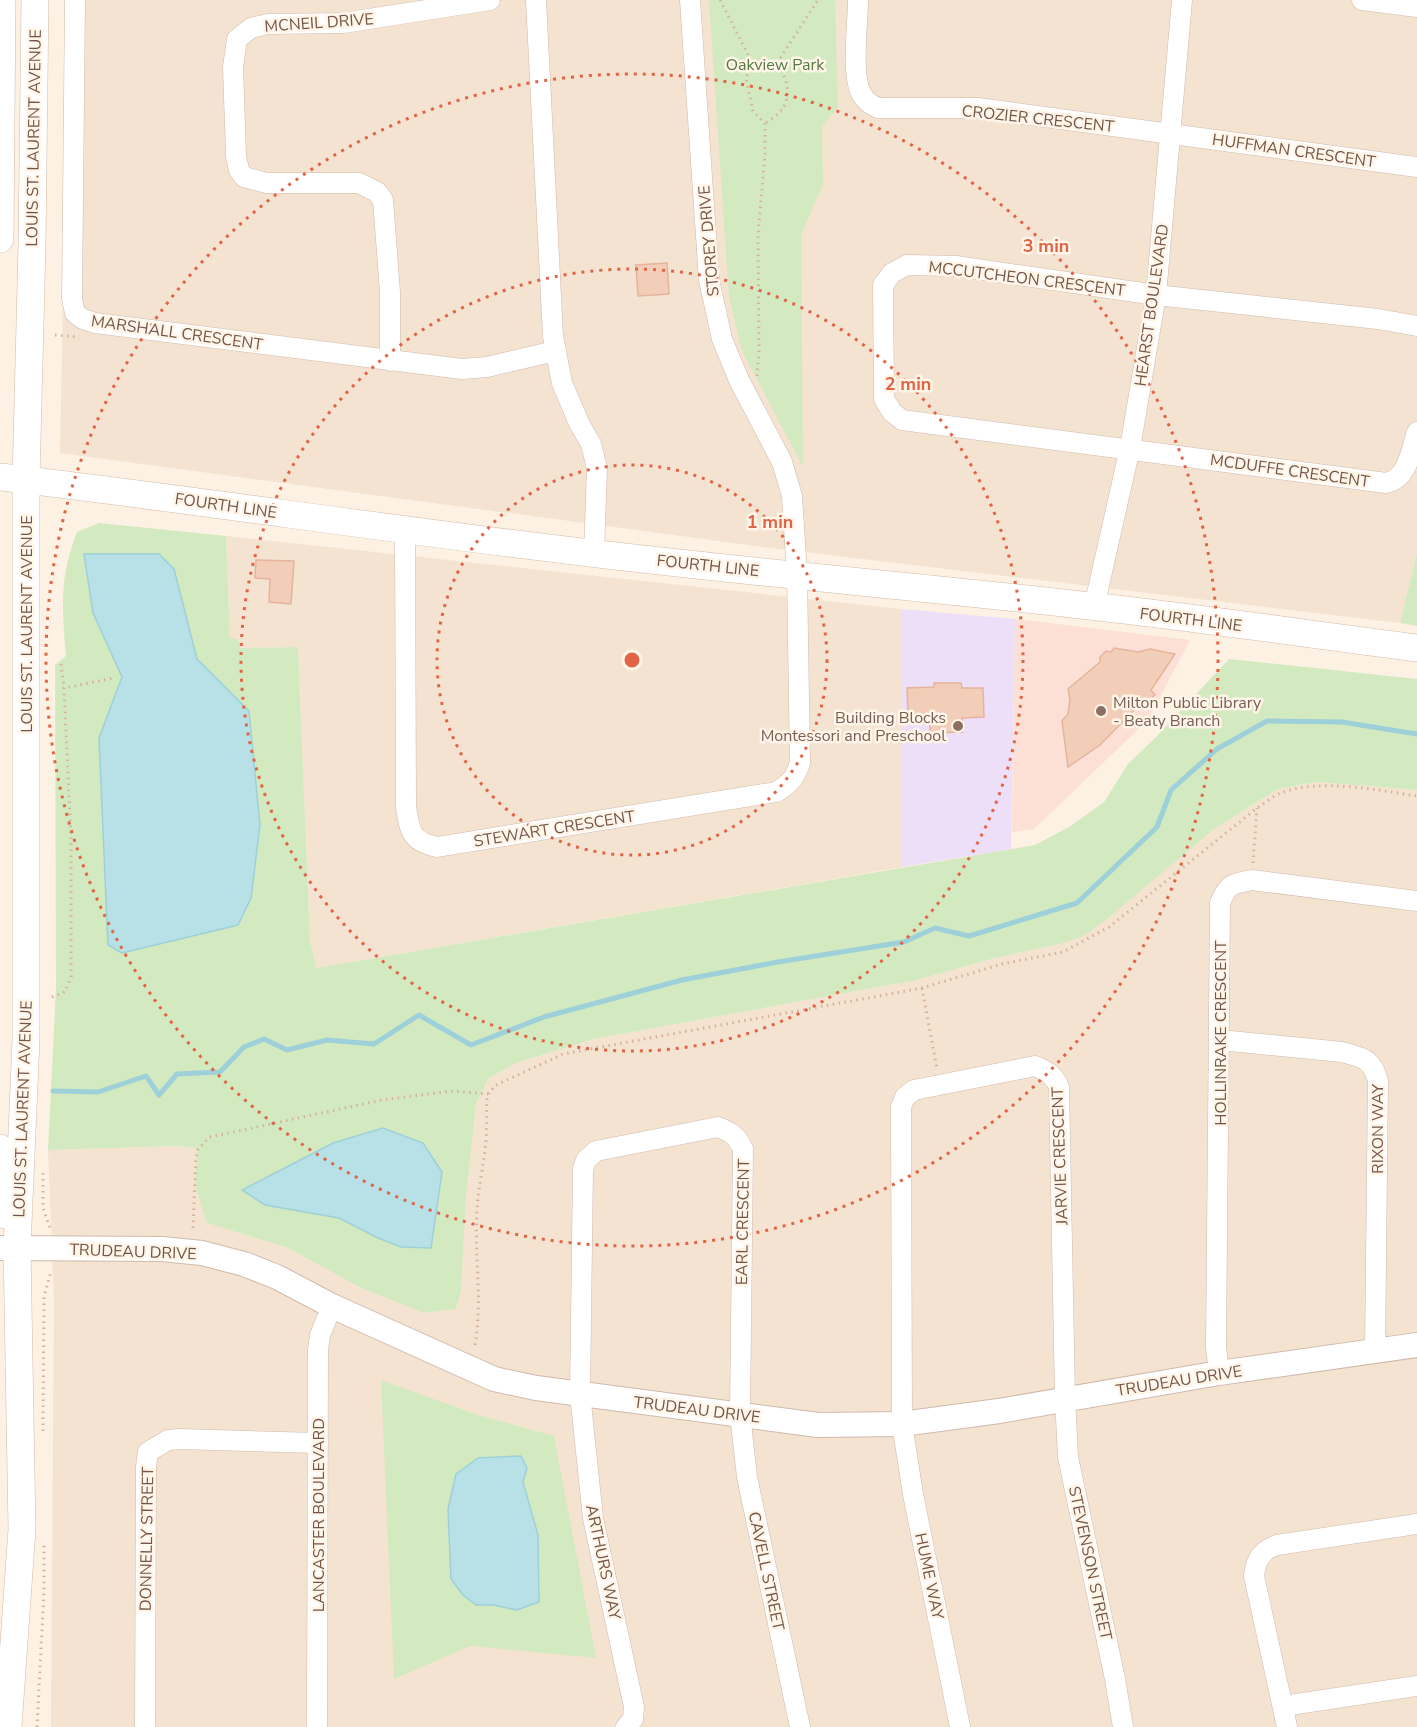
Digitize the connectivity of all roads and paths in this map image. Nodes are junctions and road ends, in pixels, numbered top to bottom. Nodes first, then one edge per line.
1 (2, 0) edge
2 (35, 0) edge
3 (75, 0) edge
4 (490, 0) edge
5 (536, 0) edge
6 (690, 0) edge
7 (720, 0) edge
8 (818, 0) edge
9 (858, 0) edge
10 (1182, 0) edge
11 (1362, 0) edge
12 (1417, 7) edge
13 (753, 62) junction
14 (777, 63) junction
15 (765, 124) junction
16 (1171, 134) junction
17 (1417, 167) edge
18 (0, 239) edge
19 (1156, 295) junction
20 (1417, 326) edge
21 (555, 351) junction
22 (390, 360) junction
23 (754, 408) junction
24 (1417, 432) edge
25 (1130, 448) junction
26 (13, 478) edge
27 (405, 530) junction
28 (594, 554) junction
29 (797, 574) junction
30 (1094, 606) junction
31 (1417, 648) edge
32 (61, 664) dead end
33 (114, 678) dead end
34 (64, 688) junction
35 (1417, 796) edge
36 (1257, 808) junction
37 (1252, 880) junction
38 (1417, 901) edge
39 (922, 988) junction
40 (52, 997) dead end
41 (1220, 1040) junction
42 (940, 1084) junction
43 (488, 1094) junction
44 (0, 1148) edge
45 (193, 1228) dead end
46 (8, 1247) edge
47 (332, 1306) junction
48 (475, 1345) dead end
49 (1417, 1345) edge
50 (1375, 1351) junction
51 (1219, 1373) junction
52 (580, 1394) junction
53 (1065, 1398) junction
54 (740, 1414) junction
55 (902, 1424) junction
56 (318, 1443) junction
57 (1417, 1524) edge
58 (1417, 1686) edge
59 (1283, 1706) junction
60 (8, 1727) edge
61 (145, 1727) edge
62 (318, 1727) edge
63 (626, 1727) edge
64 (800, 1727) edge
65 (960, 1727) edge
66 (1123, 1727) edge
67 (1287, 1727) edge

1 - 18 main road, LOUIS ST. LAURENT AVENUE
2 - 26 main road, LOUIS ST. LAURENT AVENUE
3 - 22 street, MARSHALL CRESCENT
4 - 22 street, MCNEIL DRIVE
5 - 21 street
6 - 23 street, STOREY DRIVE
7 - 13 path
8 - 14 path
9 - 16 street, CROZIER CRESCENT
10 - 16 street, HEARST BOULEVARD
11 - 12 street
13 - 14 path
13 - 15 path
14 - 15 path
15 - 23 path
16 - 17 street, HUFFMAN CRESCENT
16 - 19 street, HEARST BOULEVARD
19 - 20 street
19 - 25 street, HEARST BOULEVARD
19 - 25 street, MCCUTCHEON CRESCENT
21 - 22 street, MARSHALL CRESCENT
21 - 28 street
23 - 29 street, STOREY DRIVE
24 - 25 street, MCDUFFE CRESCENT
25 - 30 street, HEARST BOULEVARD
26 - 27 main road, FOURTH LINE
26 - 46 main road, LOUIS ST. LAURENT AVENUE
27 - 28 main road, FOURTH LINE
27 - 29 street, STEWART CRESCENT
28 - 29 main road, FOURTH LINE
29 - 30 main road, FOURTH LINE
30 - 31 main road, FOURTH LINE
32 - 34 path
33 - 34 path
34 - 40 path
35 - 36 path
36 - 37 path
36 - 39 path
37 - 38 street, HOLLINRAKE CRESCENT
37 - 41 street, HOLLINRAKE CRESCENT
39 - 42 path
39 - 43 path
41 - 50 street, RIXON WAY
41 - 51 street, HOLLINRAKE CRESCENT
42 - 53 street, JARVIE CRESCENT
42 - 55 street, JARVIE CRESCENT
43 - 45 path
43 - 48 path
44 - 46 main road, LOUIS ST. LAURENT AVENUE
46 - 47 street, TRUDEAU DRIVE
46 - 60 main road, LOUIS ST. LAURENT AVENUE
47 - 52 street, TRUDEAU DRIVE
47 - 56 street, LANCASTER BOULEVARD
49 - 50 street, TRUDEAU DRIVE
50 - 51 street, TRUDEAU DRIVE
51 - 53 street, TRUDEAU DRIVE
52 - 54 street, TRUDEAU DRIVE
52 - 54 street, EARL CRESCENT
52 - 63 street, ARTHURS WAY
53 - 55 street, TRUDEAU DRIVE
53 - 66 street, STEVENSON STREET
54 - 55 street, TRUDEAU DRIVE
54 - 64 street, CAVELL STREET
55 - 65 street, HUME WAY
56 - 61 street, DONNELLY STREET
56 - 62 street, LANCASTER BOULEVARD
57 - 59 street
58 - 59 street
59 - 67 street

